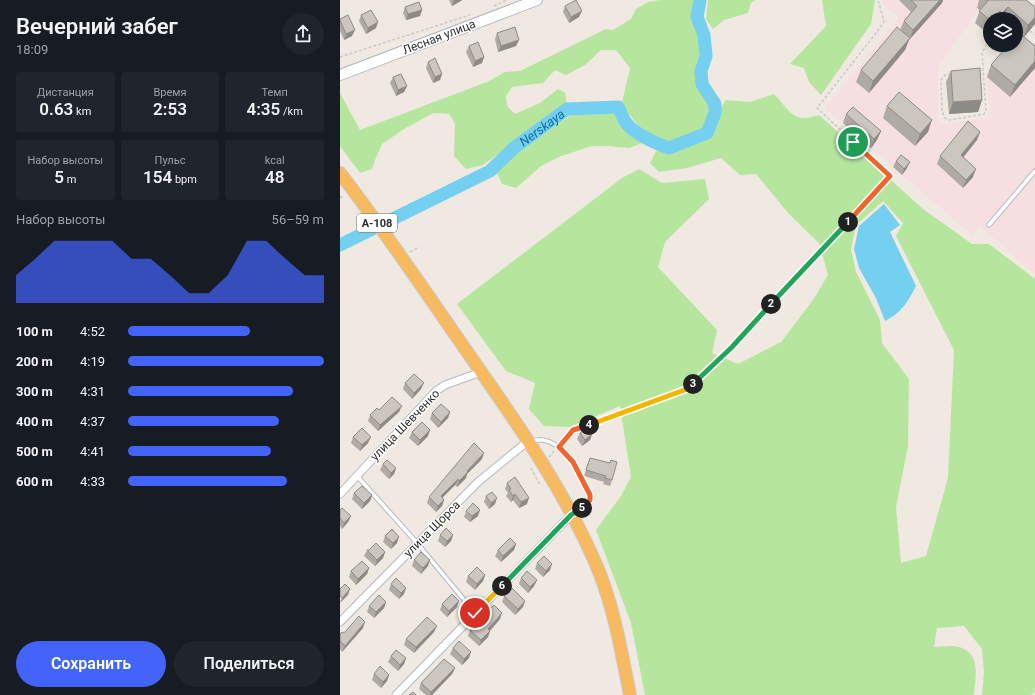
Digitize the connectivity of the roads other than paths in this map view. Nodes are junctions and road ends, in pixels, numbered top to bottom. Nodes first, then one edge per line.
1 (537, 0) edge
2 (340, 75) edge
3 (1035, 171) edge
4 (340, 173) edge
5 (990, 225) dead end
6 (481, 372) junction
7 (528, 441) junction
8 (356, 476) junction
9 (340, 494) edge
10 (571, 515) junction
11 (417, 543) junction
12 (475, 613) junction
13 (340, 622) edge
14 (396, 695) edge
15 (630, 695) edge

1 - 2 main road, Лесная улица
3 - 5 lane
4 - 6 highway, А-108
6 - 7 highway, А-108
6 - 8 street, улица Шевченко
7 - 10 highway, А-108
7 - 10 lane
7 - 11 street, улица Щорса
8 - 9 street, улица Шевченко
8 - 11 lane
10 - 12 street
10 - 15 highway, А-108
11 - 12 lane
11 - 13 street, улица Щорса
12 - 14 street

